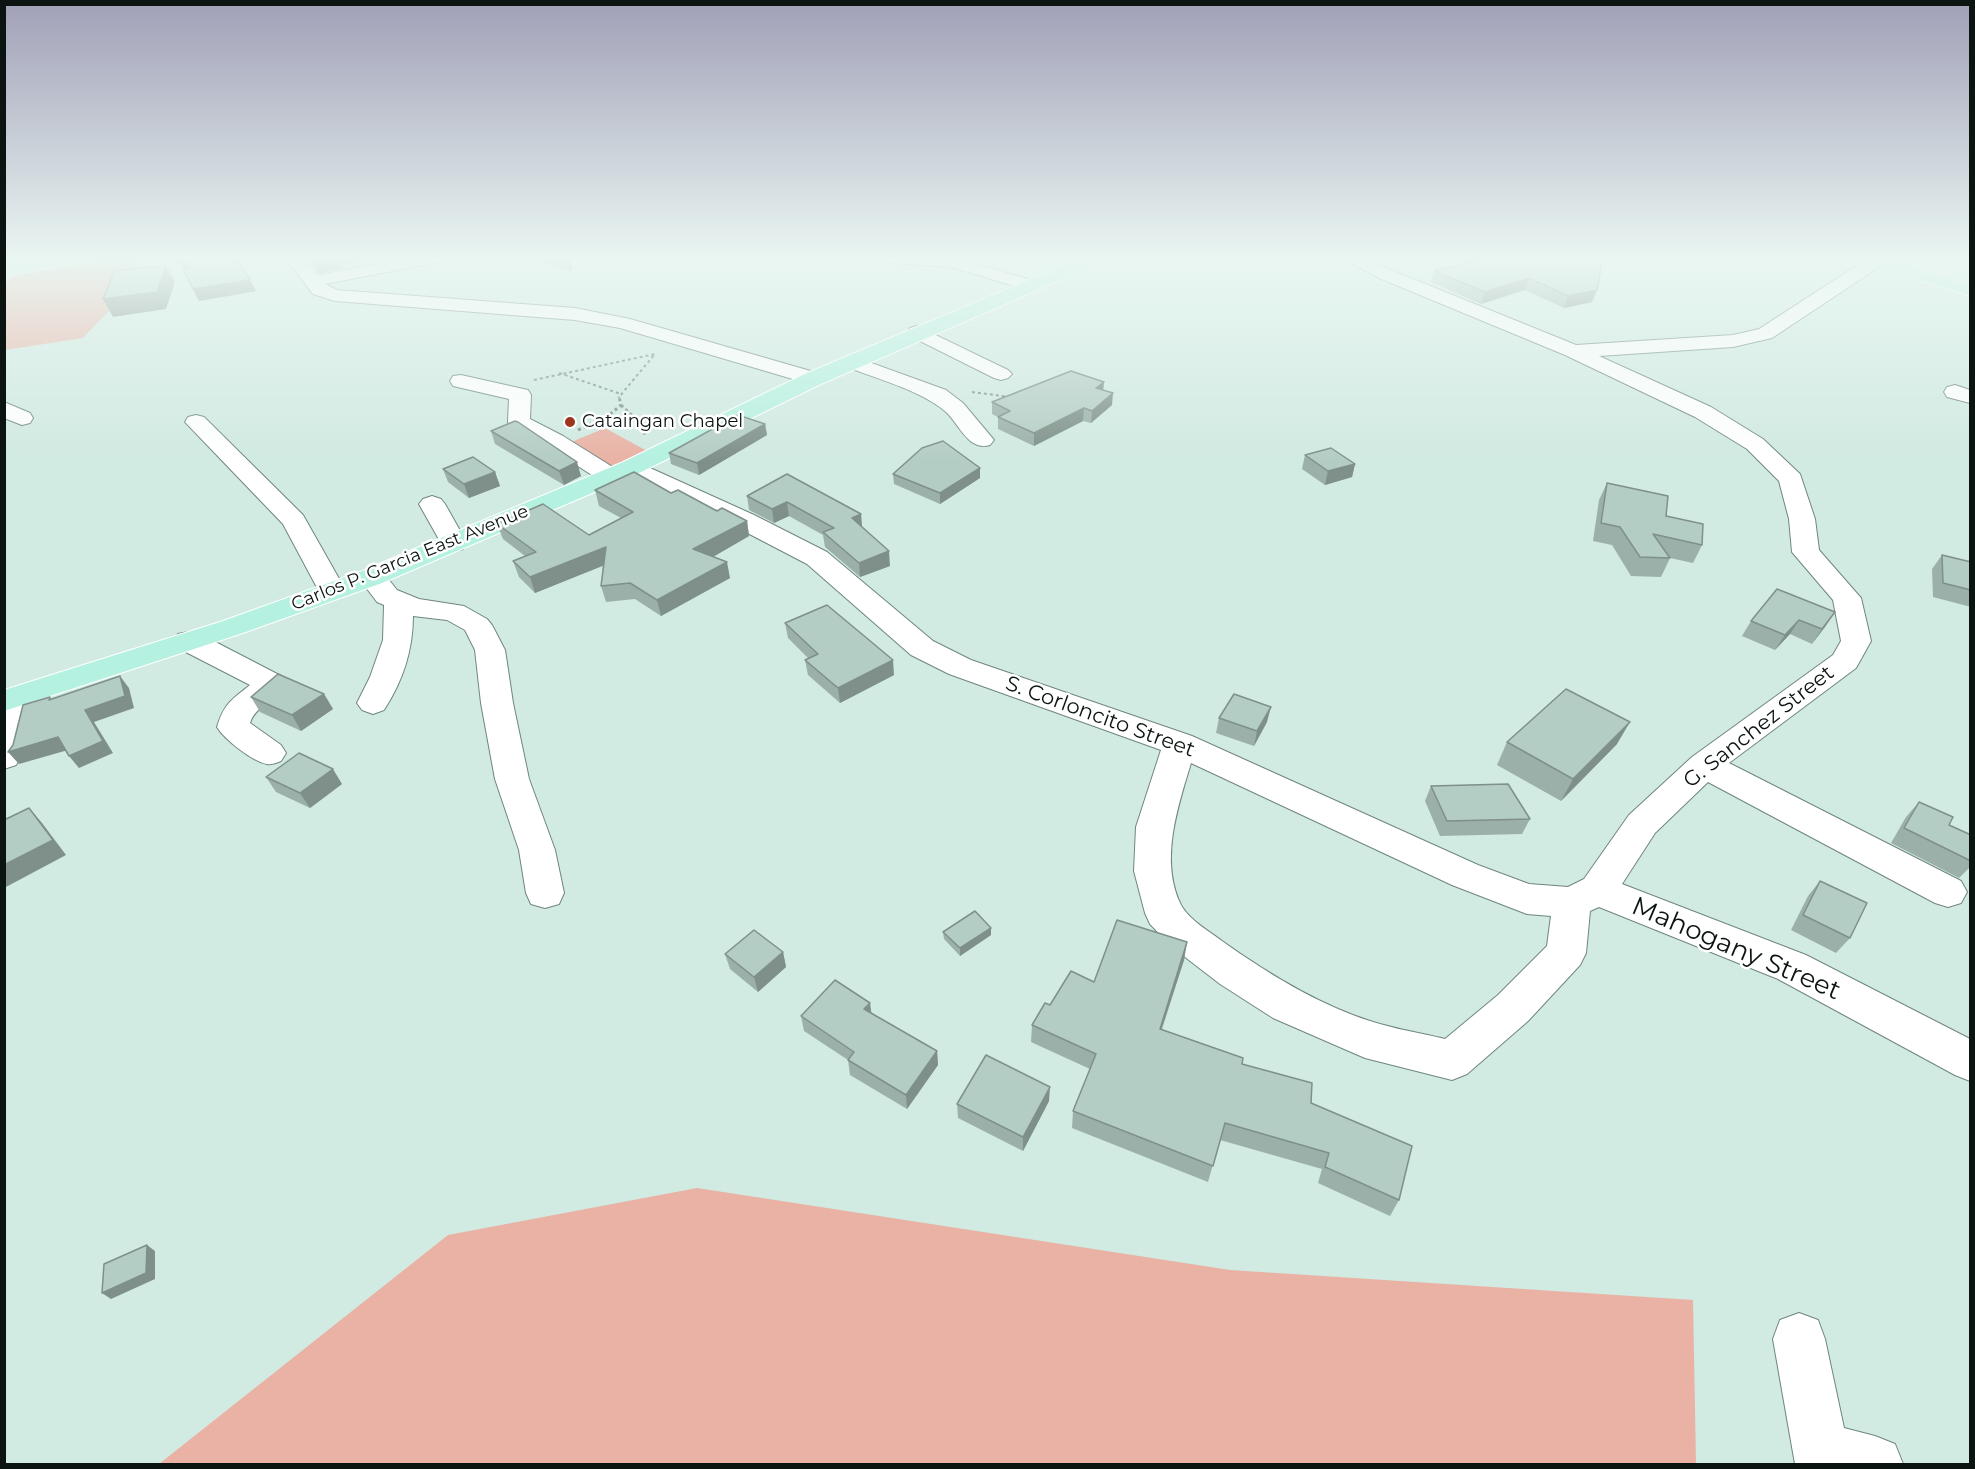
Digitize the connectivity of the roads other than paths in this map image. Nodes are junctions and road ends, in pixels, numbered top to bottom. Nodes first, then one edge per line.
1 (628, 325) edge
2 (935, 325) edge
3 (1509, 325) edge
4 (1778, 325) edge
5 (917, 332) junction
6 (1572, 351) junction
7 (852, 362) junction
8 (1001, 374) dead end
9 (813, 379) junction
10 (462, 381) dead end
11 (196, 422) dead end
12 (982, 440) dead end
13 (632, 466) junction
14 (432, 504) dead end
15 (454, 543) junction
16 (372, 577) junction
17 (332, 591) junction
18 (398, 601) junction
19 (189, 641) junction
20 (12, 699) edge
21 (373, 703) dead end
22 (1180, 744) junction
23 (269, 753) dead end
24 (4, 758) edge
25 (1704, 765) junction
26 (1948, 892) dead end
27 (545, 893) dead end
28 (1584, 896) junction
29 (1971, 1061) edge
30 (1799, 1339) dead end
31 (1822, 1457) edge
32 (1875, 1464) edge

1 - 9 street
2 - 5 main road, Carlos P. Garcia East Avenue
3 - 6 street, G. Sanchez Street
4 - 6 street
5 - 7 main road, Carlos P. Garcia East Avenue
5 - 8 street
6 - 25 street, G. Sanchez Street
7 - 9 main road, Carlos P. Garcia East Avenue
7 - 12 street
9 - 13 main road, Carlos P. Garcia East Avenue
10 - 13 street, S. Corloncito Street
11 - 17 street
13 - 15 main road, Carlos P. Garcia East Avenue
13 - 22 street, S. Corloncito Street
14 - 15 street
15 - 16 main road, Carlos P. Garcia East Avenue
16 - 17 main road, Carlos P. Garcia East Avenue
16 - 18 street
17 - 19 main road, Carlos P. Garcia East Avenue
18 - 21 street
18 - 27 street
19 - 20 main road, Carlos P. Garcia East Avenue
19 - 23 street
20 - 24 street
22 - 28 street, S. Corloncito Street
22 - 28 street
25 - 26 street
25 - 28 street, G. Sanchez Street
28 - 29 street, Mahogany Street
30 - 31 street
31 - 32 street

